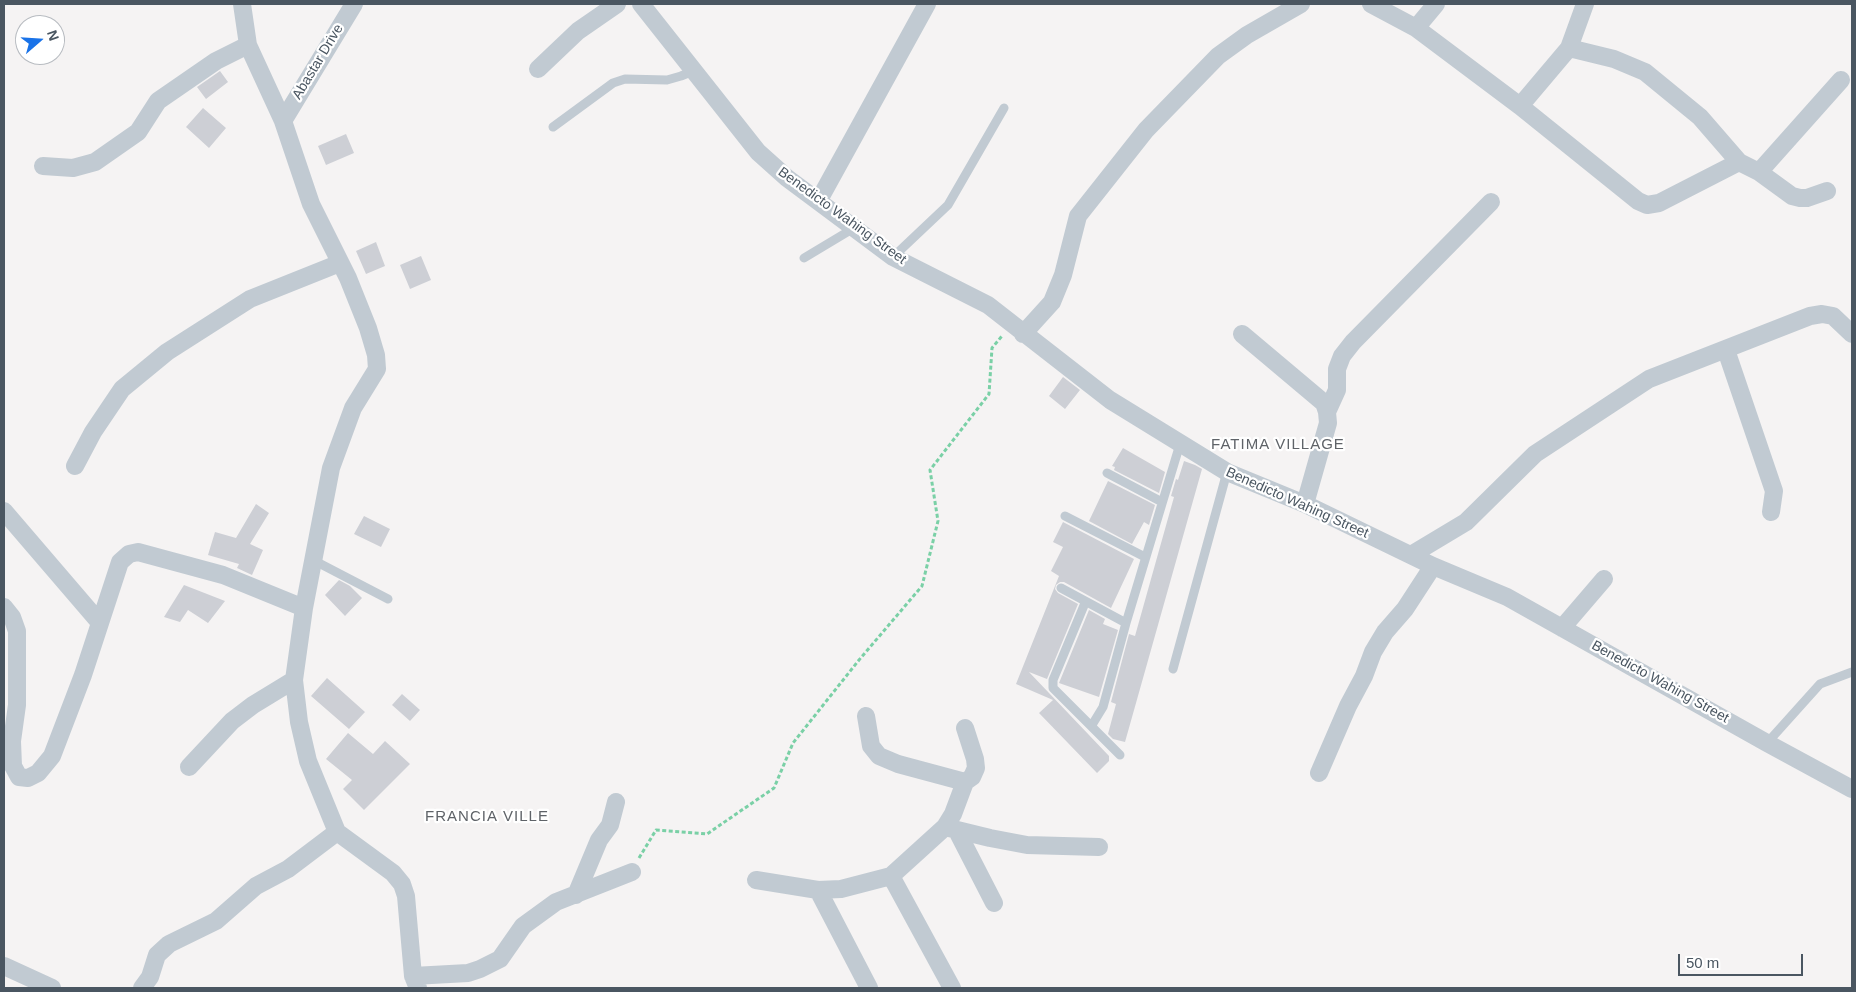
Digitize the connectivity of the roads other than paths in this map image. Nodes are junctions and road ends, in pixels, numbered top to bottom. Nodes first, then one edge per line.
1 (242, 4) edge
2 (354, 4) edge
3 (617, 4) edge
4 (645, 4) edge
5 (927, 4) edge
6 (1301, 4) edge
7 (1371, 4) edge
8 (1436, 4) edge
9 (1585, 4) edge
10 (1416, 28) junction
11 (248, 45) junction
12 (1569, 48) junction
13 (538, 69) dead end
14 (693, 71) junction
15 (1841, 80) dead end
16 (1520, 106) junction
17 (1004, 108) dead end
18 (283, 121) junction
19 (553, 127) dead end
20 (1739, 162) junction
21 (43, 166) dead end
22 (1759, 172) junction
23 (1826, 191) dead end
24 (819, 200) junction
25 (1491, 202) dead end
26 (854, 228) junction
27 (893, 257) junction
28 (804, 258) dead end
29 (340, 263) junction
30 (1018, 329) junction
31 (1242, 334) dead end
32 (1852, 334) edge
33 (1726, 350) junction
34 (1327, 412) junction
35 (1180, 444) junction
36 (74, 466) dead end
37 (1227, 472) junction
38 (1107, 473) dead end
39 (1162, 502) junction
40 (1305, 504) junction
41 (4, 511) edge
42 (1771, 512) dead end
43 (1065, 516) dead end
44 (1411, 555) junction
45 (1146, 558) junction
46 (313, 560) junction
47 (1434, 566) junction
48 (1604, 579) dead end
49 (1061, 588) dead end
50 (388, 599) dead end
51 (1085, 602) junction
52 (4, 607) edge
53 (304, 608) junction
54 (100, 623) junction
55 (1126, 623) junction
56 (1562, 628) junction
57 (1174, 669) dead end
58 (1852, 672) edge
59 (294, 680) junction
60 (866, 716) dead end
61 (1092, 726) junction
62 (965, 728) dead end
63 (1767, 743) junction
64 (1120, 755) dead end
65 (189, 767) dead end
66 (1319, 773) dead end
67 (964, 782) junction
68 (1852, 789) edge
69 (616, 802) dead end
70 (951, 829) junction
71 (337, 832) junction
72 (1099, 847) dead end
73 (632, 872) road end
74 (891, 876) junction
75 (756, 880) dead end
76 (818, 890) junction
77 (576, 895) junction
78 (994, 903) dead end
79 (4, 966) edge
80 (415, 982) edge
81 (52, 988) edge
82 (142, 988) edge
83 (869, 988) edge
84 (952, 988) edge

1 - 11 street
2 - 18 street, Abastar Drive
3 - 13 street
4 - 14 street, Benedicto Wahing Street
5 - 24 street
6 - 30 street
7 - 10 street
8 - 10 street
9 - 12 street
10 - 16 street
11 - 18 street
11 - 21 street
12 - 16 street
12 - 20 street
14 - 19 lane
14 - 24 street, Benedicto Wahing Street
15 - 22 street
16 - 20 street
17 - 27 lane
18 - 29 street
20 - 22 street
22 - 23 street
24 - 26 street, Benedicto Wahing Street
25 - 34 street
26 - 27 street, Benedicto Wahing Street
26 - 28 lane
27 - 30 street, Benedicto Wahing Street
29 - 36 street
29 - 46 street
30 - 35 street, Benedicto Wahing Street
31 - 34 street
32 - 33 street
33 - 42 street
33 - 44 street
34 - 40 street
35 - 37 street, Benedicto Wahing Street
35 - 39 lane
37 - 40 street, Benedicto Wahing Street
37 - 57 lane
38 - 39 lane
39 - 45 lane
40 - 44 street, Benedicto Wahing Street
41 - 54 street
43 - 45 lane
44 - 47 street, Benedicto Wahing Street
45 - 55 lane
46 - 50 lane
46 - 53 street
47 - 56 street, Benedicto Wahing Street
47 - 66 street
48 - 56 street
49 - 51 lane
51 - 55 lane
51 - 61 lane
52 - 54 street
53 - 54 street
53 - 59 street
55 - 61 lane
56 - 63 street, Benedicto Wahing Street
58 - 63 lane
59 - 65 street
59 - 71 street
60 - 67 street
61 - 64 lane
62 - 67 street
63 - 68 street, Benedicto Wahing Street
67 - 70 street
69 - 77 street
70 - 72 street
70 - 74 street
70 - 78 street
71 - 80 street
71 - 82 street
73 - 77 street
74 - 76 street
74 - 84 street
75 - 76 street
76 - 83 street
77 - 80 street
79 - 81 street

